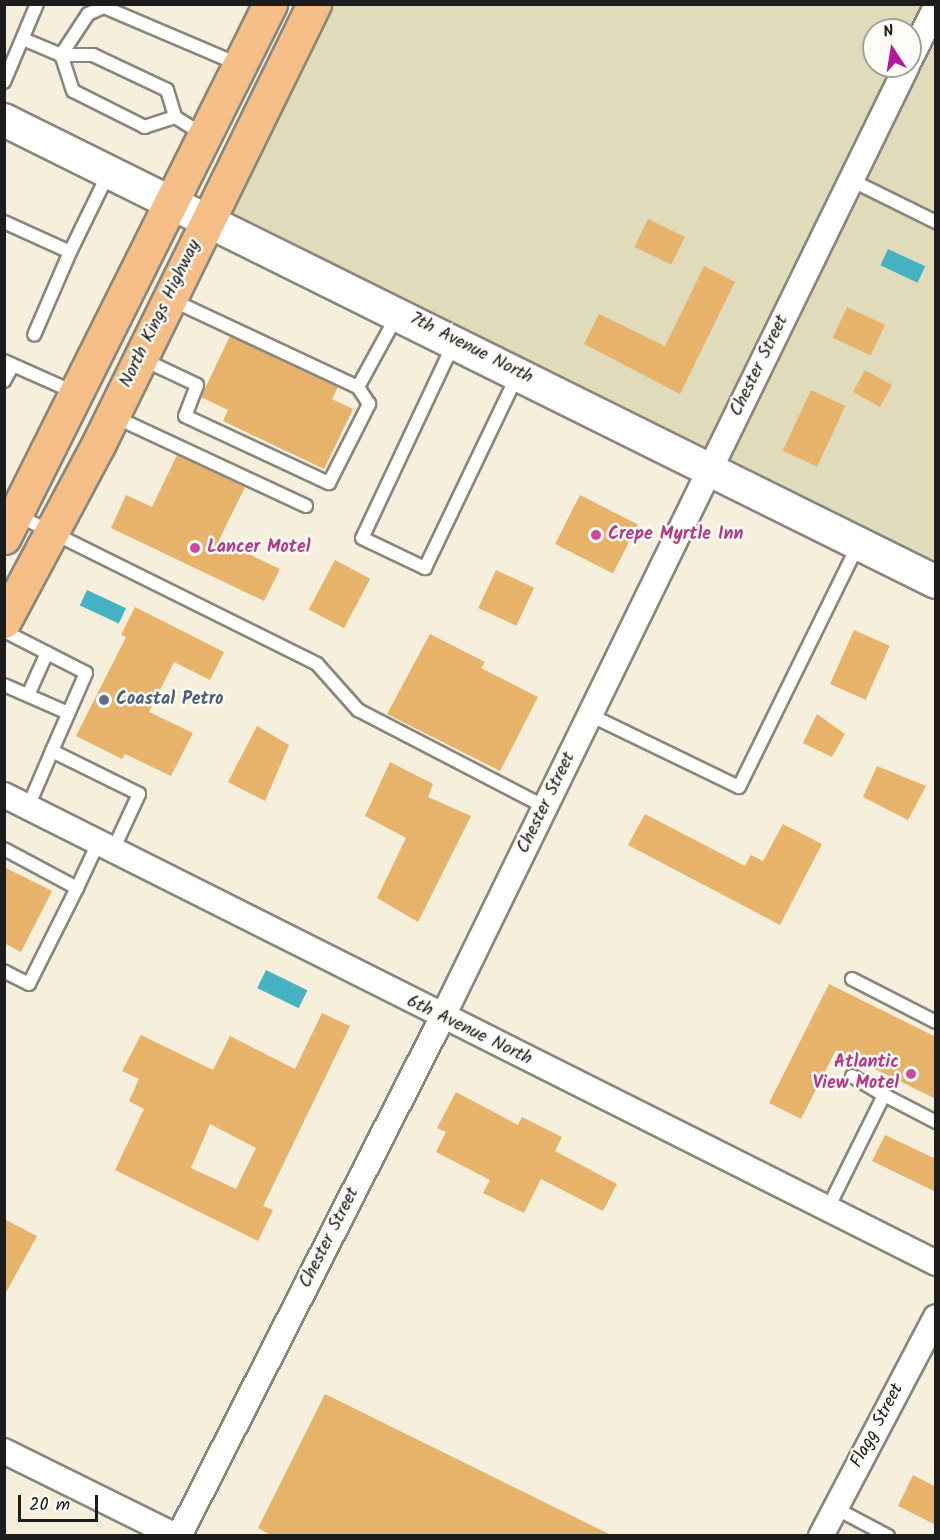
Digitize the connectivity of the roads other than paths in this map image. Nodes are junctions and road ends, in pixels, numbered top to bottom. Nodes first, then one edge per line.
1 (37, 4) edge
2 (270, 4) edge
3 (314, 4) edge
4 (936, 7) edge
5 (922, 35) edge
6 (23, 39) junction
7 (61, 55) junction
8 (241, 65) junction
9 (901, 78) edge
10 (4, 82) edge
11 (175, 117) junction
12 (4, 120) edge
13 (205, 136) junction
14 (110, 171) junction
15 (851, 180) junction
16 (173, 201) junction
17 (207, 217) junction
18 (4, 222) edge
19 (936, 222) edge
20 (70, 252) junction
21 (168, 298) junction
22 (399, 313) junction
23 (34, 335) dead end
24 (455, 341) junction
25 (139, 358) junction
26 (9, 363) edge
27 (518, 373) junction
28 (4, 381) edge
29 (358, 387) junction
30 (77, 393) junction
31 (112, 416) junction
32 (710, 468) junction
33 (306, 506) dead end
34 (10, 526) edge
35 (51, 532) junction
36 (858, 543) junction
37 (936, 582) edge
38 (4, 621) edge
39 (4, 631) edge
40 (47, 653) junction
41 (4, 685) edge
42 (28, 695) junction
43 (68, 713) junction
44 (590, 715) junction
45 (52, 751) junction
46 (4, 795) edge
47 (28, 807) junction
48 (545, 807) junction
49 (106, 846) junction
50 (4, 849) edge
51 (77, 888) junction
52 (4, 971) edge
53 (852, 979) dead end
54 (442, 1018) junction
55 (936, 1022) edge
56 (852, 1076) dead end
57 (884, 1095) junction
58 (936, 1122) edge
59 (829, 1206) junction
60 (936, 1263) edge
61 (936, 1317) edge
62 (4, 1451) edge
63 (835, 1508) junction
64 (178, 1536) edge
65 (821, 1536) edge
66 (888, 1536) edge

1 - 6 lane
2 - 8 main road
3 - 17 main road, North Kings Highway
4 - 5 street
6 - 7 lane
6 - 10 lane
7 - 8 lane
7 - 11 lane
7 - 11 lane
8 - 13 main road
9 - 15 street, Chester Street
11 - 13 lane
12 - 14 street, 7th Avenue North
13 - 16 main road
14 - 16 street, 7th Avenue North
14 - 20 lane
15 - 19 lane
15 - 32 street, Chester Street
16 - 17 street, 7th Avenue North
16 - 30 main road
17 - 21 main road, North Kings Highway
17 - 22 street, 7th Avenue North
18 - 20 lane
20 - 23 lane
21 - 25 main road, North Kings Highway
21 - 29 lane
22 - 24 street, 7th Avenue North
22 - 29 lane
24 - 27 street, 7th Avenue North
24 - 27 lane
25 - 29 lane
25 - 31 main road, North Kings Highway
26 - 28 lane
26 - 30 lane
27 - 32 street, 7th Avenue North
30 - 34 main road
31 - 33 lane
31 - 35 main road, North Kings Highway
32 - 36 street, 7th Avenue North
32 - 44 street, Chester Street
34 - 35 lane
35 - 38 main road, North Kings Highway
35 - 48 lane
36 - 37 street, 7th Avenue North
36 - 44 lane
39 - 40 lane
40 - 42 lane
40 - 43 lane
41 - 42 lane
42 - 43 lane
43 - 45 lane
44 - 48 street, Chester Street
45 - 47 lane
45 - 49 lane
46 - 47 street, 6th Avenue North
47 - 49 street, 6th Avenue North
48 - 54 street, Chester Street
49 - 51 lane
49 - 54 street, 6th Avenue North
50 - 51 lane
51 - 52 lane
53 - 55 lane
54 - 59 street, 6th Avenue North
54 - 64 street, Chester Street
56 - 57 lane
57 - 58 lane
57 - 59 lane
59 - 60 street, 6th Avenue North
61 - 63 street, Flagg Street
62 - 64 street
63 - 65 street, Flagg Street
63 - 66 lane

